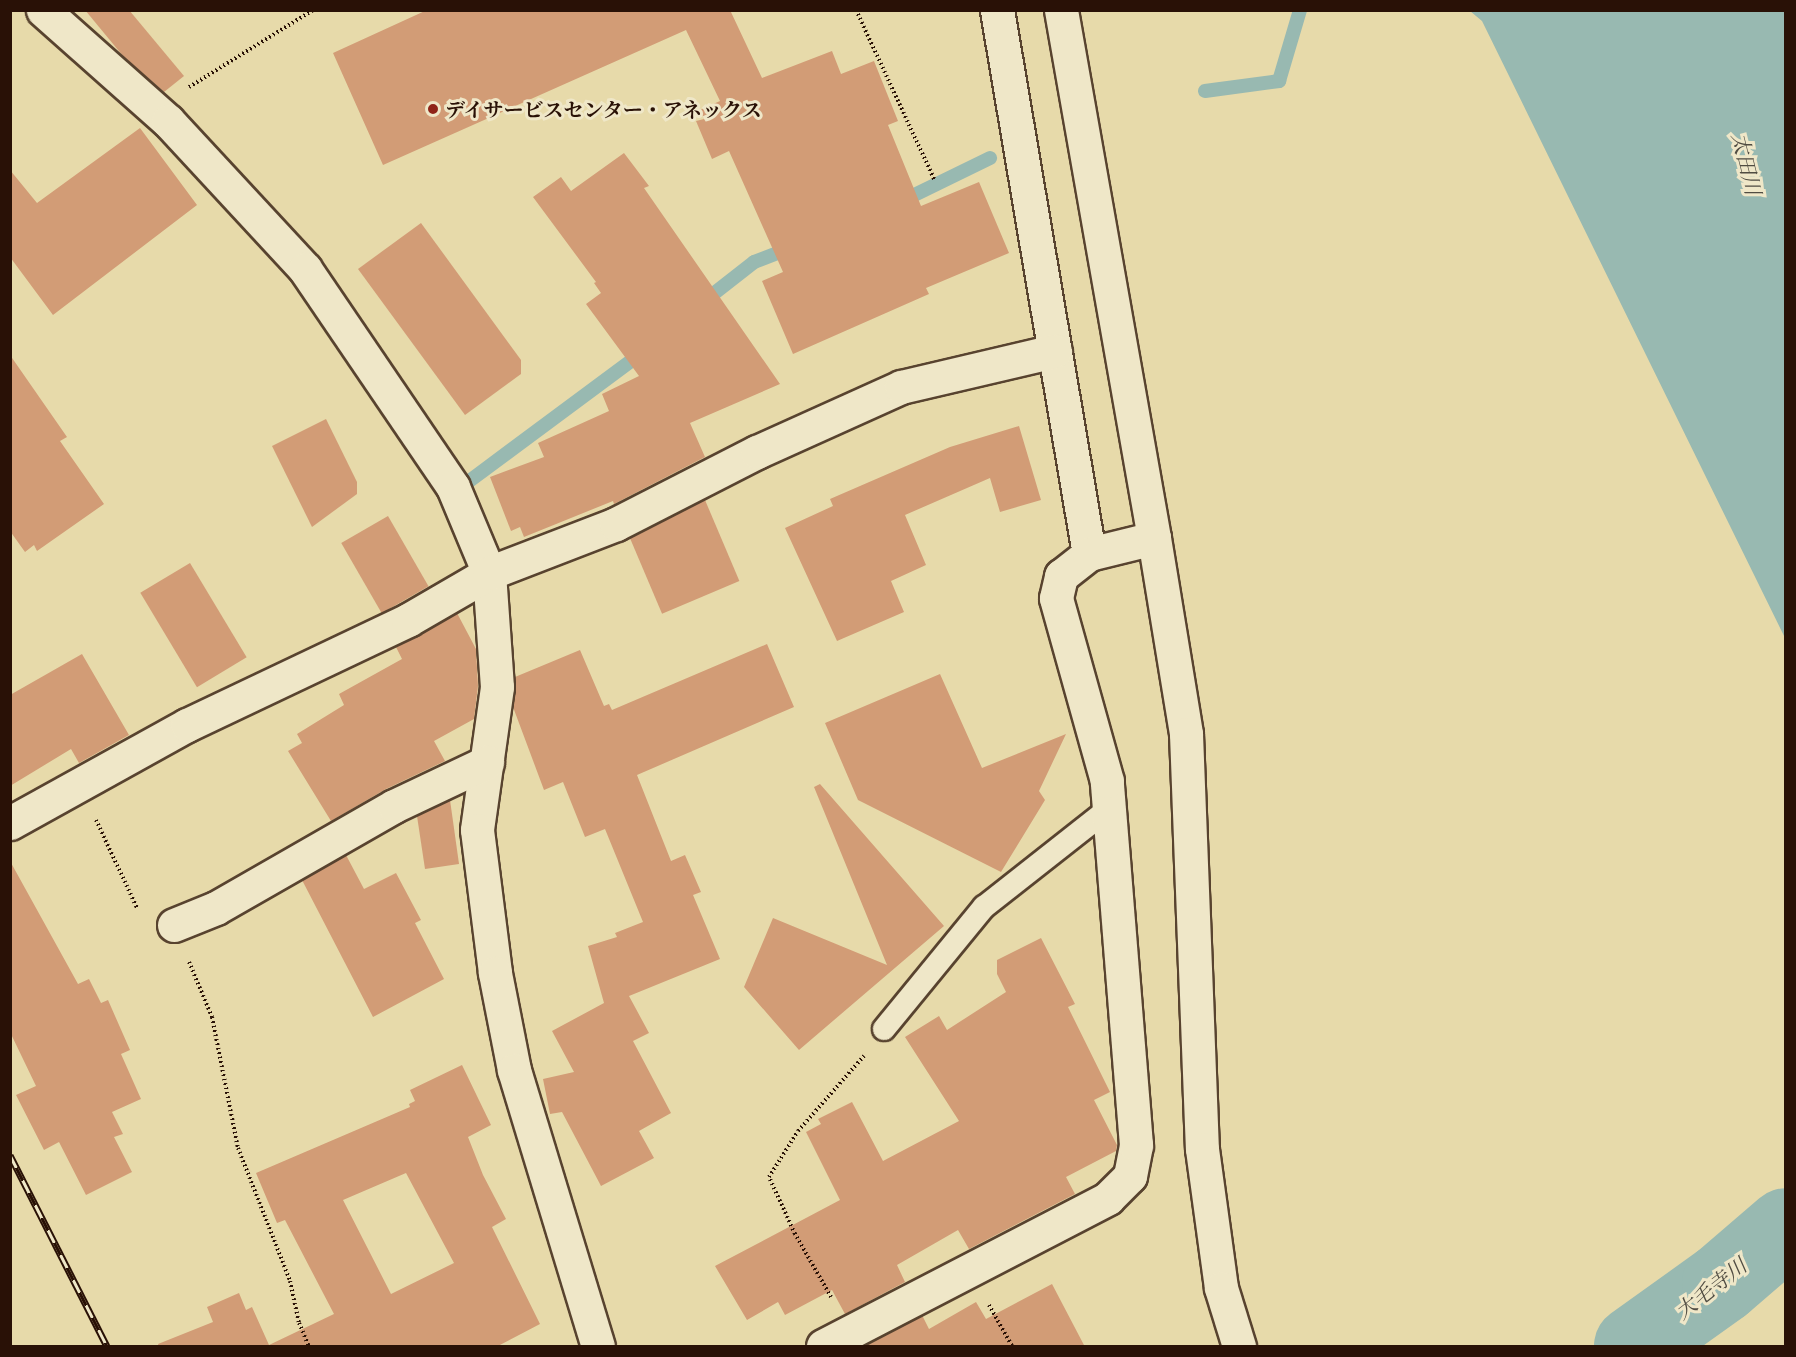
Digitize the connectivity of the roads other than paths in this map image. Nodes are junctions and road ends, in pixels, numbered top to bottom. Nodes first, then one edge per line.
1 (43, 10) edge
2 (997, 10) edge
3 (1061, 10) edge
4 (1055, 351) junction
5 (1154, 538) junction
6 (1089, 554) junction
7 (489, 573) junction
8 (487, 762) junction
9 (1110, 808) junction
10 (10, 823) edge
11 (174, 925) road end
12 (884, 1029) road end
13 (598, 1347) edge
14 (823, 1347) edge
15 (1239, 1347) edge

1 - 7 street
2 - 4 street
3 - 5 street
4 - 6 street
4 - 7 street
5 - 6 street
5 - 15 street
6 - 9 street
7 - 8 street
7 - 10 street
8 - 11 street
8 - 13 street
9 - 12 lane
9 - 14 street

